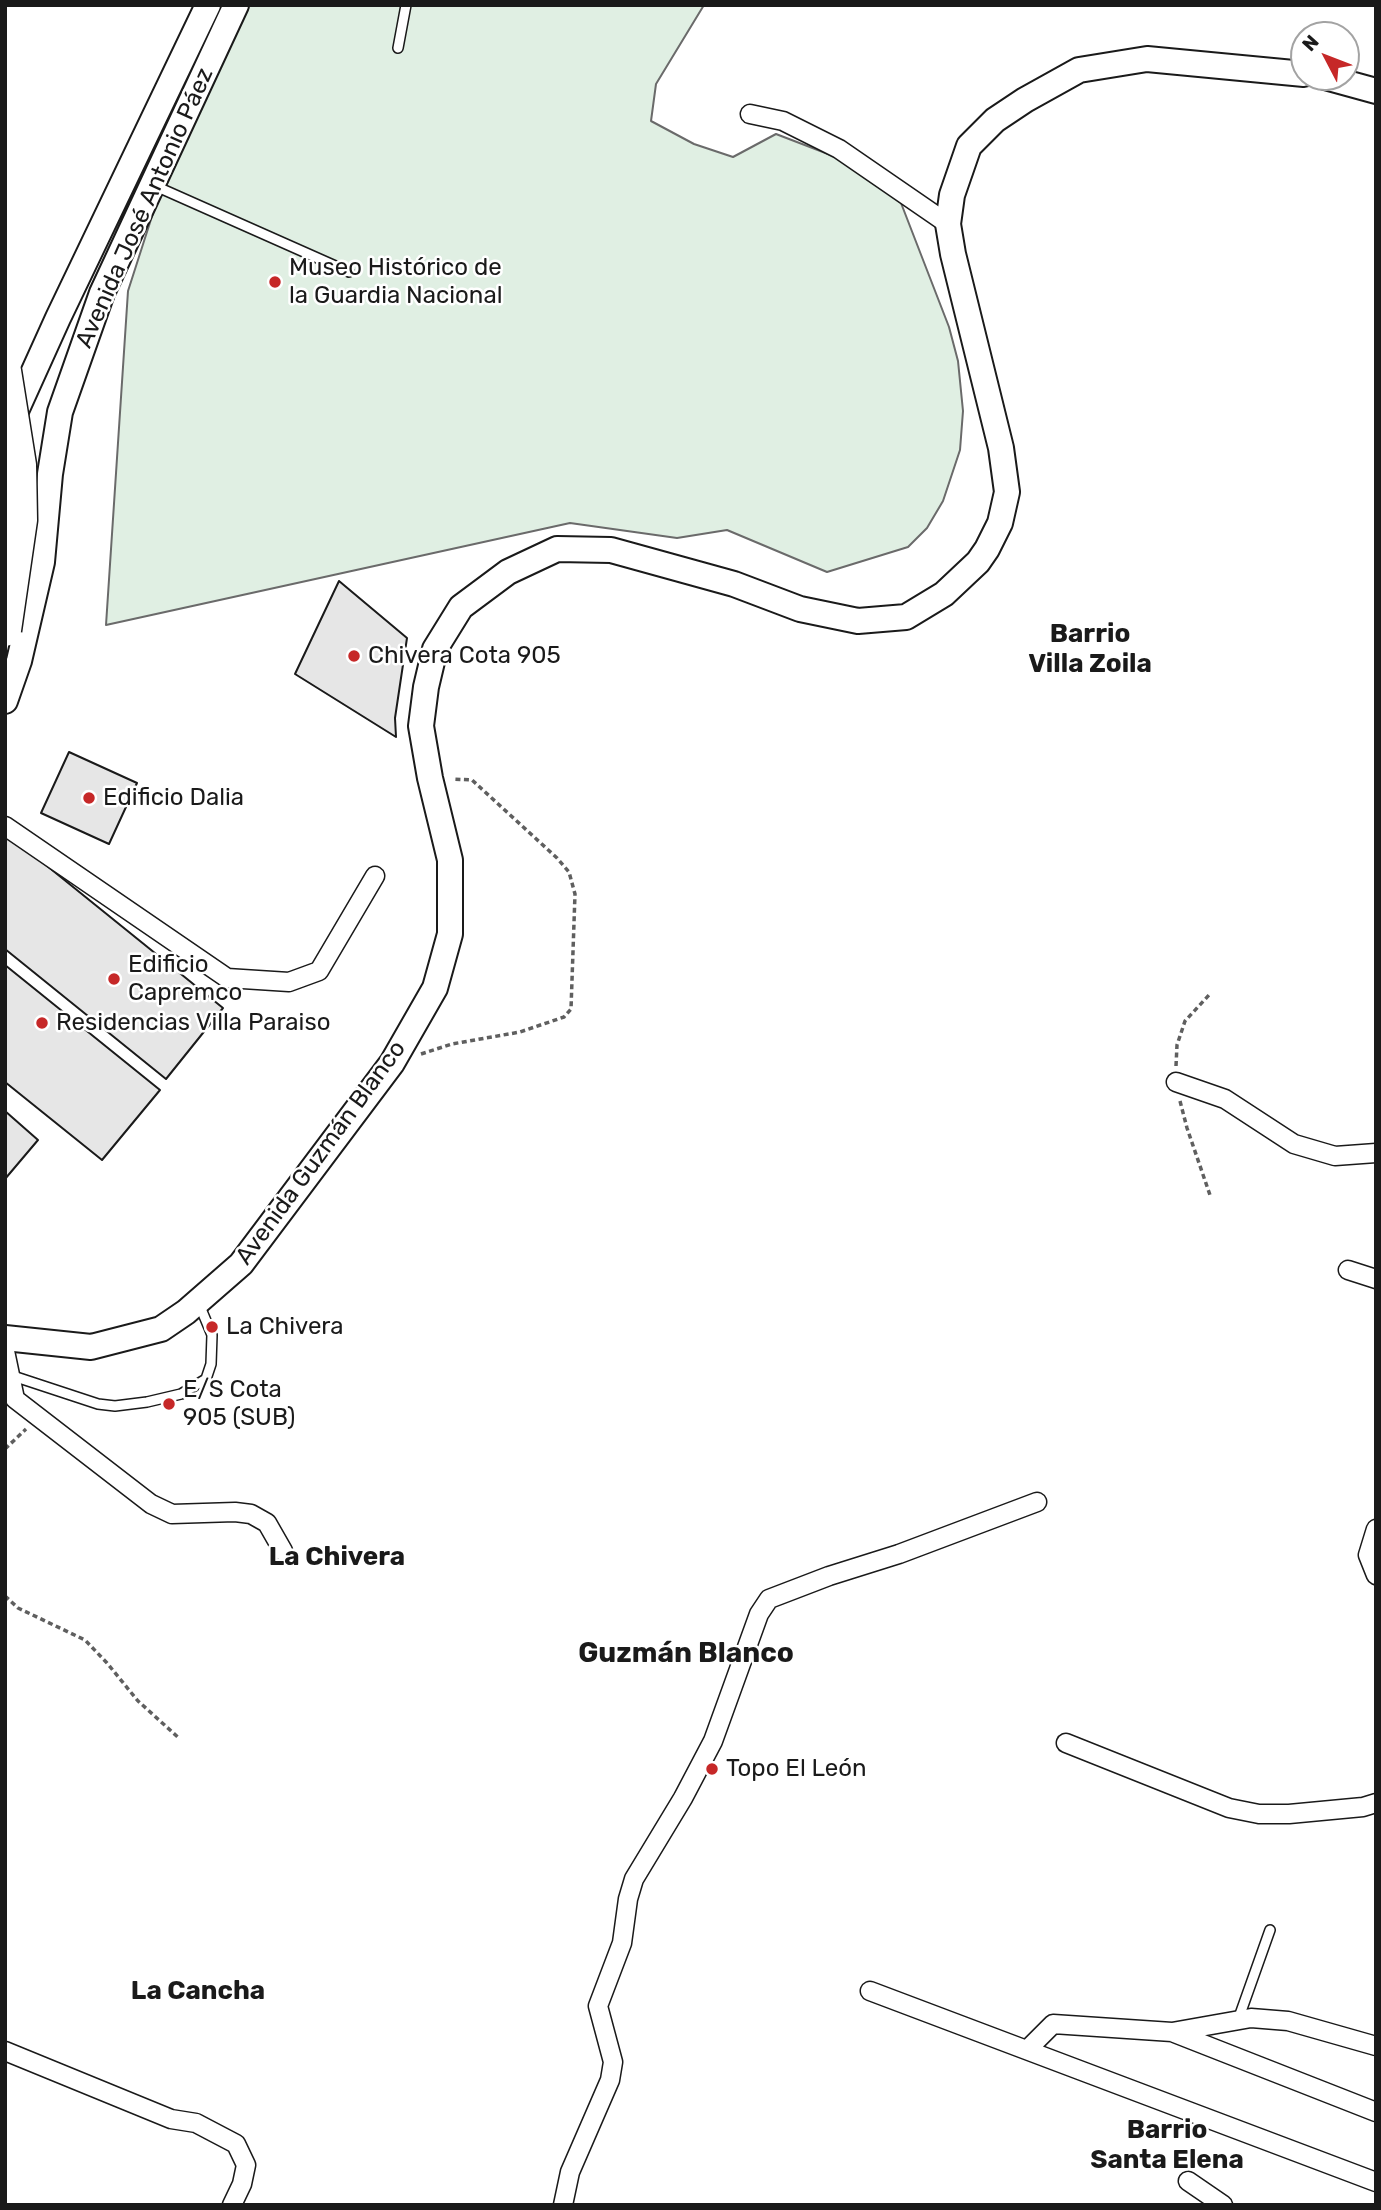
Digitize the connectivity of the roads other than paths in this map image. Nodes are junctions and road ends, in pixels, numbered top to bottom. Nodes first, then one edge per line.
1 (208, 5) edge
2 (236, 5) edge
3 (406, 5) edge
4 (398, 48) dead end
5 (1290, 73) edge
6 (750, 114) dead end
7 (152, 184) junction
8 (948, 224) junction
9 (349, 272) dead end
10 (5, 371) edge
11 (5, 435) edge
12 (5, 630) edge
13 (5, 659) edge
14 (5, 693) edge
15 (5, 701) edge
16 (5, 827) edge
17 (375, 876) dead end
18 (1176, 1082) dead end
19 (1376, 1153) edge
20 (1348, 1270) dead end
21 (1376, 1279) edge
22 (199, 1303) junction
23 (5, 1338) edge
24 (5, 1351) edge
25 (10, 1375) junction
26 (1037, 1502) dead end
27 (1376, 1529) edge
28 (283, 1551) dead end
29 (1376, 1575) edge
30 (1066, 1743) dead end
31 (1376, 1802) edge
32 (1270, 1930) dead end
33 (870, 1991) dead end
34 (1238, 2020) junction
35 (1172, 2032) junction
36 (1376, 2046) edge
37 (1027, 2050) junction
38 (5, 2051) edge
39 (1376, 2112) edge
40 (1188, 2181) dead end
41 (1376, 2182) edge
42 (232, 2205) edge
43 (563, 2205) edge
44 (1223, 2205) edge

1 - 11 street, Avenida José Antonio Páez
2 - 7 street, Avenida José Antonio Páez
3 - 4 lane
5 - 8 street, Avenida Guzmán Blanco
6 - 8 street
7 - 9 lane
7 - 15 street, Avenida José Antonio Páez
8 - 22 street, Avenida Guzmán Blanco
10 - 12 highway, bridge
13 - 14 street
16 - 17 street
18 - 19 street
20 - 21 street
22 - 23 street, Avenida Guzmán Blanco
22 - 25 lane
24 - 25 street
25 - 28 street
26 - 43 street
27 - 29 street
30 - 31 street
32 - 34 lane
33 - 37 street
34 - 35 street
34 - 36 street
35 - 37 street
35 - 39 street
37 - 41 street
38 - 42 street
40 - 44 street

